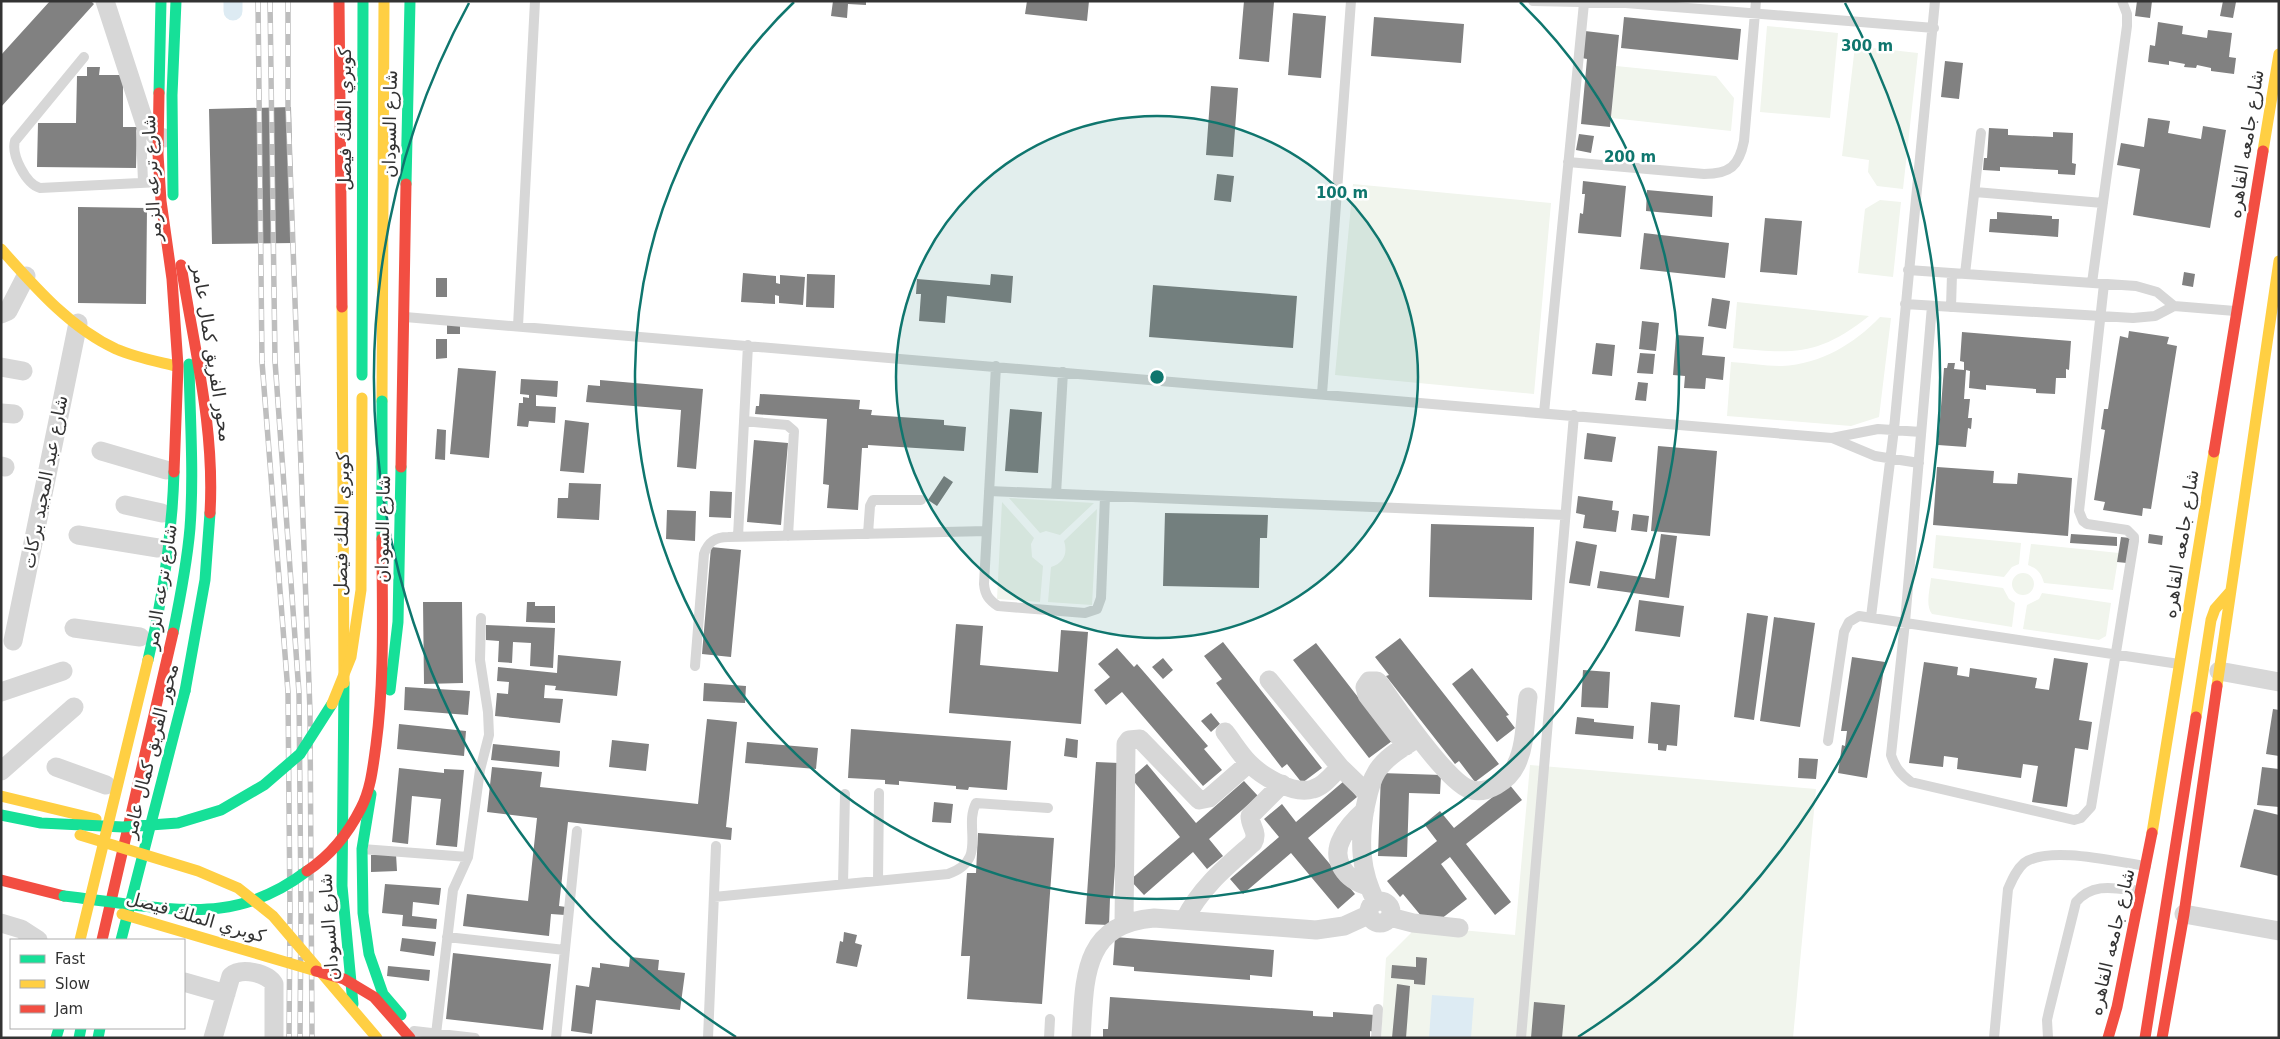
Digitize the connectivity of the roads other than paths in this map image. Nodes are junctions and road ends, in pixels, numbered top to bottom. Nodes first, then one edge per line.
1 (105, 1) edge
2 (161, 1) edge
3 (165, 1) edge
4 (176, 1) edge
5 (339, 1) edge
6 (363, 1) edge
7 (384, 1) edge
8 (410, 1) edge
9 (535, 1) edge
10 (1351, 1) edge
11 (1533, 1) edge
12 (1756, 1) edge
13 (1936, 1) edge
14 (2122, 1) edge
15 (1626, 2) edge
16 (1584, 4) junction
17 (1755, 14) junction
18 (1934, 28) junction
19 (2279, 54) edge
20 (84, 57) dead end
21 (141, 131) dead end
22 (1981, 133) dead end
23 (166, 139) junction
24 (1568, 162) junction
25 (143, 182) junction
26 (168, 182) junction
27 (1974, 192) junction
28 (2103, 203) junction
29 (1, 249) edge
30 (2279, 261) edge
31 (1908, 270) junction
32 (1952, 274) junction
33 (1965, 274) junction
34 (26, 276) junction
35 (2092, 283) junction
36 (2104, 284) junction
37 (1905, 304) junction
38 (1932, 306) junction
39 (2174, 306) junction
40 (1951, 307) junction
41 (2275, 308) edge
42 (2236, 311) junction
43 (1, 314) edge
44 (2101, 316) junction
45 (405, 317) junction
46 (78, 323) junction
47 (518, 326) junction
48 (2274, 326) edge
49 (748, 345) junction
50 (181, 353) junction
51 (175, 366) junction
52 (996, 366) junction
53 (1, 368) edge
54 (23, 371) dead end
55 (1063, 372) junction
56 (1322, 394) junction
57 (1544, 413) junction
58 (1574, 415) junction
59 (744, 421) junction
60 (1894, 429) junction
61 (1922, 432) junction
62 (1832, 438) junction
63 (101, 451) dead end
64 (1890, 460) junction
65 (1919, 463) junction
66 (166, 470) junction
67 (989, 490) junction
68 (1056, 494) junction
69 (1105, 496) junction
70 (921, 500) dead end
71 (125, 505) dead end
72 (162, 513) junction
73 (1565, 515) junction
74 (987, 531) junction
75 (868, 534) junction
76 (78, 535) dead end
77 (738, 536) junction
78 (788, 536) junction
79 (158, 548) junction
80 (2230, 592) junction
81 (147, 608) dead end
82 (1871, 617) junction
83 (481, 618) dead end
84 (398, 622) junction
85 (1905, 622) junction
86 (346, 627) junction
87 (74, 628) dead end
88 (140, 637) dead end
89 (13, 641) dead end
90 (2116, 654) junction
91 (2179, 664) junction
92 (695, 666) dead end
93 (62, 670) dead end
94 (2220, 671) junction
95 (1270, 680) dead end
96 (2279, 682) edge
97 (1, 692) edge
98 (1378, 695) dead end
99 (1528, 697) dead end
100 (74, 708) dead end
101 (1225, 732) dead end
102 (1828, 740) dead end
103 (1412, 741) junction
104 (112, 757) dead end
105 (1250, 763) junction
106 (56, 767) dead end
107 (1340, 767) junction
108 (1, 771) edge
109 (1282, 784) junction
110 (104, 789) joint
111 (879, 793) dead end
112 (845, 794) dead end
113 (1, 796) edge
114 (1366, 802) junction
115 (1048, 808) dead end
116 (1, 815) edge
117 (97, 815) junction
118 (41, 823) junction
119 (129, 826) junction
120 (577, 831) dead end
121 (716, 846) dead end
122 (362, 849) junction
123 (468, 857) junction
124 (2147, 866) junction
125 (1, 880) edge
126 (878, 881) junction
127 (843, 884) junction
128 (2142, 891) junction
129 (64, 896) junction
130 (714, 896) junction
131 (1371, 901) junction
132 (2184, 914) junction
133 (1185, 920) junction
134 (1, 923) edge
135 (1124, 924) junction
136 (1459, 928) dead end
137 (2279, 931) edge
138 (447, 938) junction
139 (36, 939) edge
140 (68, 939) edge
141 (80, 939) edge
142 (102, 939) edge
143 (122, 939) edge
144 (565, 950) junction
145 (185, 982) edge
146 (226, 994) junction
147 (1378, 1009) dead end
148 (1050, 1019) dead end
149 (436, 1034) junction
150 (415, 1036) edge
151 (213, 1038) edge
152 (274, 1038) edge
153 (363, 1038) edge
154 (377, 1038) edge
155 (474, 1038) edge
156 (556, 1038) edge
157 (708, 1038) edge
158 (1049, 1038) edge
159 (1081, 1038) edge
160 (1376, 1038) edge
161 (1521, 1038) edge
162 (1994, 1038) edge
163 (2048, 1038) edge
164 (2108, 1038) edge
165 (2145, 1038) edge
166 (2162, 1038) edge

1 - 23 street
2 - 141 main road, محور الفريق كمال عامر, bridge
3 - 23 main road, شارع ترعه الزمر
4 - 143 main road, محور الفريق كمال عامر, bridge
5 - 86 main road, شارع السودان
6 - 118 main road, كوبري الملك فيصل, bridge
7 - 129 main road, كوبري الملك فيصل, bridge
8 - 45 main road, شارع السودان
9 - 47 lane
10 - 56 lane
11 - 16 lane
12 - 17 lane
13 - 18 lane
14 - 28 lane
15 - 16 lane
15 - 17 lane
16 - 24 lane
17 - 18 lane
17 - 24 lane
18 - 31 lane
19 - 42 main road, شارع جامعه القاهره
20 - 25 lane
21 - 25 lane
22 - 27 lane
23 - 26 main road, شارع ترعه الزمر
24 - 57 lane
25 - 26 lane
26 - 50 main road, شارع ترعه الزمر
27 - 28 lane
27 - 33 lane
28 - 35 lane
29 - 34 main road
30 - 41 main road
31 - 32 lane
31 - 37 lane
32 - 33 lane
32 - 40 lane
33 - 35 lane
34 - 43 street
34 - 46 main road
35 - 36 lane
36 - 39 lane
36 - 44 lane
37 - 38 lane
37 - 60 lane
38 - 40 lane
38 - 61 lane
39 - 42 lane
39 - 44 lane
40 - 44 lane
41 - 48 main road
42 - 91 main road, شارع جامعه القاهره
44 - 90 lane
45 - 47 lane
45 - 84 main road, شارع السودان
46 - 51 main road
46 - 89 street, شارع عبد المجيد بركات
47 - 49 lane
48 - 80 main road
49 - 52 lane
49 - 59 lane
50 - 51 main road, شارع ترعه الزمر
50 - 119 main road, شارع ترعه الزمر
51 - 66 main road, شارع ترعه الزمر
52 - 55 lane
52 - 67 lane
53 - 54 street
55 - 56 lane
55 - 68 lane
56 - 57 lane
57 - 58 lane
58 - 62 lane
58 - 73 lane
59 - 77 lane
59 - 78 lane
60 - 61 lane
60 - 62 lane
60 - 64 lane
61 - 65 lane
62 - 64 lane
63 - 66 street
64 - 65 lane
64 - 82 lane
65 - 85 lane
66 - 72 main road, شارع ترعه الزمر
67 - 68 lane
67 - 74 lane
68 - 69 lane
69 - 73 lane
69 - 74 lane
70 - 75 lane
71 - 72 street
72 - 79 main road, شارع ترعه الزمر
73 - 161 lane
74 - 75 lane
75 - 78 lane
76 - 79 street
77 - 78 lane
77 - 92 lane
79 - 81 main road, شارع ترعه الزمر
80 - 94 main road
80 - 165 main road
82 - 85 lane
82 - 102 lane
83 - 123 lane
84 - 86 main road
84 - 122 main road, شارع السودان
85 - 90 lane
85 - 90 lane
86 - 153 main road, شارع السودان
87 - 88 street
90 - 91 lane
91 - 124 main road, شارع جامعه القاهره
93 - 97 street
94 - 96 street
94 - 132 main road
95 - 107 street
98 - 103 street
99 - 103 street
100 - 108 street
101 - 105 street
103 - 114 street
104 - 110 main road
105 - 109 street
105 - 135 street
106 - 110 street
107 - 109 street
107 - 114 street
109 - 133 street
111 - 126 lane
112 - 127 lane
113 - 117 main road
114 - 131 street
115 - 126 lane
116 - 118 main road, كوبري الملك فيصل, bridge
117 - 119 main road
117 - 140 main road
118 - 154 main road, كوبري الملك فيصل, bridge
119 - 142 main road, شارع ترعه الزمر
120 - 144 lane
121 - 130 lane
122 - 123 lane
122 - 150 main road, شارع السودان
123 - 138 lane
124 - 128 main road, شارع جامعه القاهره
124 - 162 lane
125 - 129 main road, كوبري الملك فيصل
126 - 127 lane
127 - 130 lane
128 - 163 lane
128 - 164 main road, شارع جامعه القاهره
129 - 150 main road, كوبري الملك فيصل, bridge
130 - 157 lane
131 - 133 street
131 - 136 street
132 - 137 street
132 - 166 main road
133 - 135 street
134 - 139 street
135 - 159 street
138 - 144 lane
138 - 149 lane
144 - 156 lane
145 - 146 street
146 - 151 street
146 - 152 street
147 - 160 lane
148 - 158 lane
149 - 150 lane
149 - 155 lane

